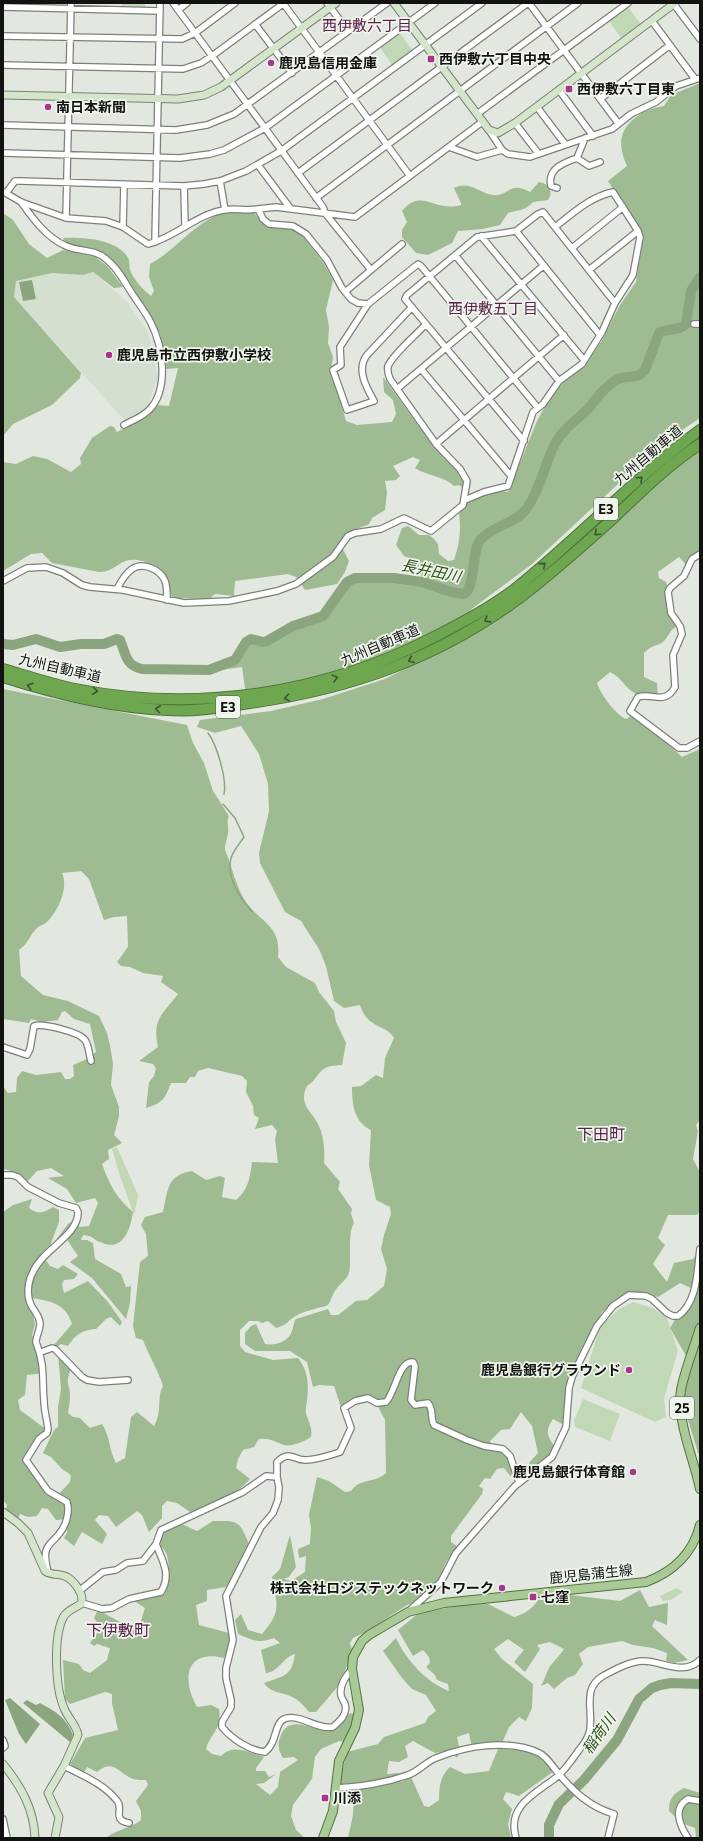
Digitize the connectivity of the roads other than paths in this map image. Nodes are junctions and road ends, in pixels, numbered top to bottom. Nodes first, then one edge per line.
1 (160, 3) edge
2 (173, 3) edge
3 (187, 3) edge
4 (235, 3) edge
5 (283, 3) edge
6 (387, 3) edge
7 (394, 3) edge
8 (435, 3) edge
9 (482, 3) edge
10 (529, 3) edge
11 (578, 3) edge
12 (628, 3) edge
13 (674, 3) edge
14 (331, 4) edge
15 (71, 5) edge
16 (3, 6) edge
17 (178, 10) junction
18 (160, 11) junction
19 (652, 21) junction
20 (409, 23) junction
21 (255, 24) junction
22 (546, 27) junction
23 (302, 28) junction
24 (348, 31) junction
25 (195, 33) junction
26 (3, 36) edge
27 (70, 37) junction
28 (159, 39) junction
29 (700, 39) edge
30 (425, 45) junction
31 (670, 45) junction
32 (274, 49) junction
33 (564, 50) junction
34 (319, 52) junction
35 (212, 56) junction
36 (3, 65) edge
37 (69, 66) junction
38 (442, 66) junction
39 (158, 68) junction
40 (292, 73) junction
41 (581, 74) junction
42 (336, 75) junction
43 (698, 78) edge
44 (230, 81) junction
45 (460, 90) junction
46 (559, 90) junction
47 (3, 95) edge
48 (68, 97) junction
49 (353, 98) junction
50 (157, 99) junction
51 (600, 99) junction
52 (248, 105) junction
53 (536, 107) junction
54 (477, 114) junction
55 (370, 120) junction
56 (482, 122) junction
57 (515, 123) junction
58 (618, 123) junction
59 (3, 125) edge
60 (68, 126) junction
61 (157, 128) junction
62 (265, 128) junction
63 (489, 130) junction
64 (593, 136) junction
65 (585, 138) junction
66 (565, 144) junction
67 (387, 145) junction
68 (448, 147) junction
69 (281, 150) junction
70 (502, 150) junction
71 (3, 152) edge
72 (538, 153) junction
73 (67, 154) junction
74 (156, 156) junction
75 (577, 158) junction
76 (600, 162) dead end
77 (258, 165) junction
78 (298, 173) junction
79 (410, 176) junction
80 (220, 180) junction
81 (66, 182) junction
82 (124, 184) junction
83 (156, 185) junction
84 (184, 186) junction
85 (557, 188) dead end
86 (4, 192) edge
87 (316, 198) junction
88 (21, 202) junction
89 (623, 207) junction
90 (290, 208) junction
91 (258, 209) junction
92 (225, 210) junction
93 (325, 212) junction
94 (66, 218) junction
95 (185, 226) junction
96 (555, 227) junction
97 (123, 228) junction
98 (516, 231) junction
99 (638, 231) junction
100 (481, 236) junction
101 (155, 242) junction
102 (402, 244) dead end
103 (572, 248) junction
104 (455, 255) junction
105 (543, 266) junction
106 (371, 270) junction
107 (589, 270) junction
108 (430, 276) junction
109 (521, 284) junction
110 (345, 292) junction
111 (615, 303) junction
112 (368, 304) junction
113 (496, 305) junction
114 (412, 307) junction
115 (426, 324) junction
116 (471, 326) junction
117 (600, 335) junction
118 (564, 336) junction
119 (446, 348) junction
120 (539, 356) junction
121 (584, 360) junction
122 (420, 369) junction
123 (514, 378) junction
124 (560, 381) junction
125 (397, 389) junction
126 (489, 399) junction
127 (538, 408) junction
128 (464, 420) junction
129 (124, 425) dead end
130 (700, 430) edge
131 (524, 441) junction
132 (436, 444) junction
133 (700, 444) edge
134 (511, 476) junction
135 (465, 500) junction
136 (700, 554) edge
137 (3, 580) edge
138 (117, 589) junction
139 (516, 594) junction
140 (167, 600) junction
141 (3, 669) edge
142 (3, 677) edge
143 (700, 741) edge
144 (3, 1047) edge
145 (91, 1061) dead end
146 (3, 1175) edge
147 (700, 1249) edge
148 (700, 1328) edge
149 (41, 1352) junction
150 (128, 1380) dead end
151 (277, 1477) junction
152 (519, 1482) junction
153 (700, 1489) edge
154 (3, 1512) edge
155 (700, 1525) edge
156 (156, 1544) junction
157 (48, 1573) junction
158 (79, 1591) junction
159 (82, 1603) junction
160 (408, 1612) junction
161 (700, 1660) edge
162 (352, 1669) junction
163 (3, 1740) edge
164 (3, 1748) edge
165 (3, 1764) edge
166 (64, 1766) junction
167 (559, 1774) junction
168 (336, 1788) junction
169 (700, 1801) edge
170 (3, 1819) edge
171 (129, 1823) dead end
172 (6, 1838) edge
173 (35, 1838) edge
174 (55, 1838) edge
175 (323, 1838) edge
176 (516, 1838) edge
177 (608, 1838) edge
178 (688, 1838) edge

1 - 18 street
2 - 17 street
3 - 17 street
4 - 25 street
5 - 21 street
5 - 23 street
6 - 24 street
7 - 20 street
8 - 20 street
9 - 30 street
10 - 22 street
10 - 38 street
11 - 22 street
12 - 33 street
13 - 19 street
13 - 29 street
14 - 23 street
14 - 24 street
15 - 16 street
15 - 18 street
15 - 27 street
17 - 25 street
18 - 28 street
19 - 31 street
19 - 41 street
20 - 30 street
20 - 42 street
21 - 32 street
21 - 35 street
22 - 33 street
22 - 45 street
23 - 32 street
23 - 34 street
24 - 34 street
25 - 28 street
25 - 35 street
26 - 27 street
27 - 28 street
27 - 37 street
28 - 39 street
30 - 38 street
30 - 49 street
31 - 43 street
31 - 51 street
32 - 40 street
32 - 44 street
33 - 41 street
33 - 54 street
34 - 40 street
34 - 42 street
35 - 39 street
35 - 44 street
36 - 37 street
37 - 39 street
37 - 48 street
38 - 45 street
38 - 55 street
39 - 50 street
40 - 52 street
41 - 46 street
41 - 51 street
42 - 49 street
42 - 62 street
43 - 58 street
44 - 50 street
44 - 52 street
45 - 54 street
45 - 67 street
46 - 53 street
46 - 64 street
47 - 48 street
48 - 50 street
48 - 60 street
49 - 55 street
49 - 69 street
50 - 61 street
51 - 58 street
52 - 61 street
52 - 62 street
53 - 57 street
53 - 66 street
54 - 56 street
55 - 67 street
55 - 78 street
56 - 63 street
56 - 68 street
57 - 63 street
57 - 72 street
58 - 64 street
59 - 60 street
60 - 61 street
60 - 73 street
61 - 74 street
62 - 69 street
62 - 74 street
63 - 70 street
64 - 65 street
65 - 66 street
65 - 75 street
66 - 72 street
67 - 79 street
67 - 87 street
68 - 70 street
68 - 79 street
69 - 77 street
69 - 78 street
70 - 72 street
71 - 73 street
73 - 74 street
73 - 81 street
74 - 83 street
75 - 76 street
75 - 85 street
77 - 80 street
77 - 90 street
78 - 87 street
79 - 93 street
80 - 84 street
80 - 92 street
81 - 82 street
81 - 86 street
81 - 94 street
82 - 83 street
82 - 97 street
83 - 84 street
83 - 101 street
84 - 95 street
86 - 88 street
87 - 93 street
88 - 94 street
88 - 129 street
89 - 96 street
89 - 99 street
89 - 103 street
90 - 91 street
90 - 93 street
91 - 92 street
91 - 110 street
92 - 95 street
93 - 106 street
94 - 97 street
95 - 101 street
96 - 98 street
96 - 103 street
97 - 101 street
98 - 100 street
98 - 105 street
99 - 107 street
99 - 111 street
100 - 104 street
100 - 109 street
102 - 106 street
103 - 107 street
104 - 108 street
104 - 113 street
105 - 109 street
105 - 117 street
106 - 110 street
107 - 111 street
108 - 112 street
108 - 114 street
108 - 116 street
109 - 113 street
109 - 118 street
110 - 112 street
111 - 117 street
112 - 114 street
113 - 116 street
113 - 120 street
114 - 115 street
115 - 119 street
115 - 125 street
116 - 119 street
116 - 123 street
117 - 121 street
118 - 120 street
118 - 121 street
119 - 122 street
119 - 126 street
120 - 123 street
120 - 124 street
121 - 124 street
122 - 125 street
122 - 128 street
123 - 126 street
123 - 127 street
124 - 127 street
125 - 132 street
126 - 128 street
126 - 131 street
127 - 131 street
128 - 132 street
128 - 134 street
139 -> 130 highway, 九州自動車道 / E3
131 - 134 street
132 - 135 street
133 -> 139 highway, 九州自動車道 / E3
134 - 135 street
135 - 140 street
136 - 143 street
137 - 138 street
138 - 140 street
138 - 140 street
141 -> 139 highway, 九州自動車道 / E3
139 -> 142 highway, 九州自動車道 / E3
144 - 145 street
146 - 149 street
147 - 152 street
148 - 153 main road, 25
149 - 150 street
149 - 157 street
151 - 152 street
151 - 156 street
151 - 162 street
152 - 160 street
154 - 157 street
155 - 160 main road, 鹿児島蒲生線
156 - 158 street
156 - 159 street
157 - 158 street
158 - 159 street
159 - 166 street
160 - 162 main road, 鹿児島蒲生線
161 - 167 street
162 - 168 main road, 鹿児島蒲生線
163 - 164 street
165 - 173 street
166 - 171 street
166 - 174 street
167 - 168 street
167 - 176 street
167 - 177 street
168 - 175 main road, 鹿児島蒲生線
169 - 178 street
170 - 172 street

